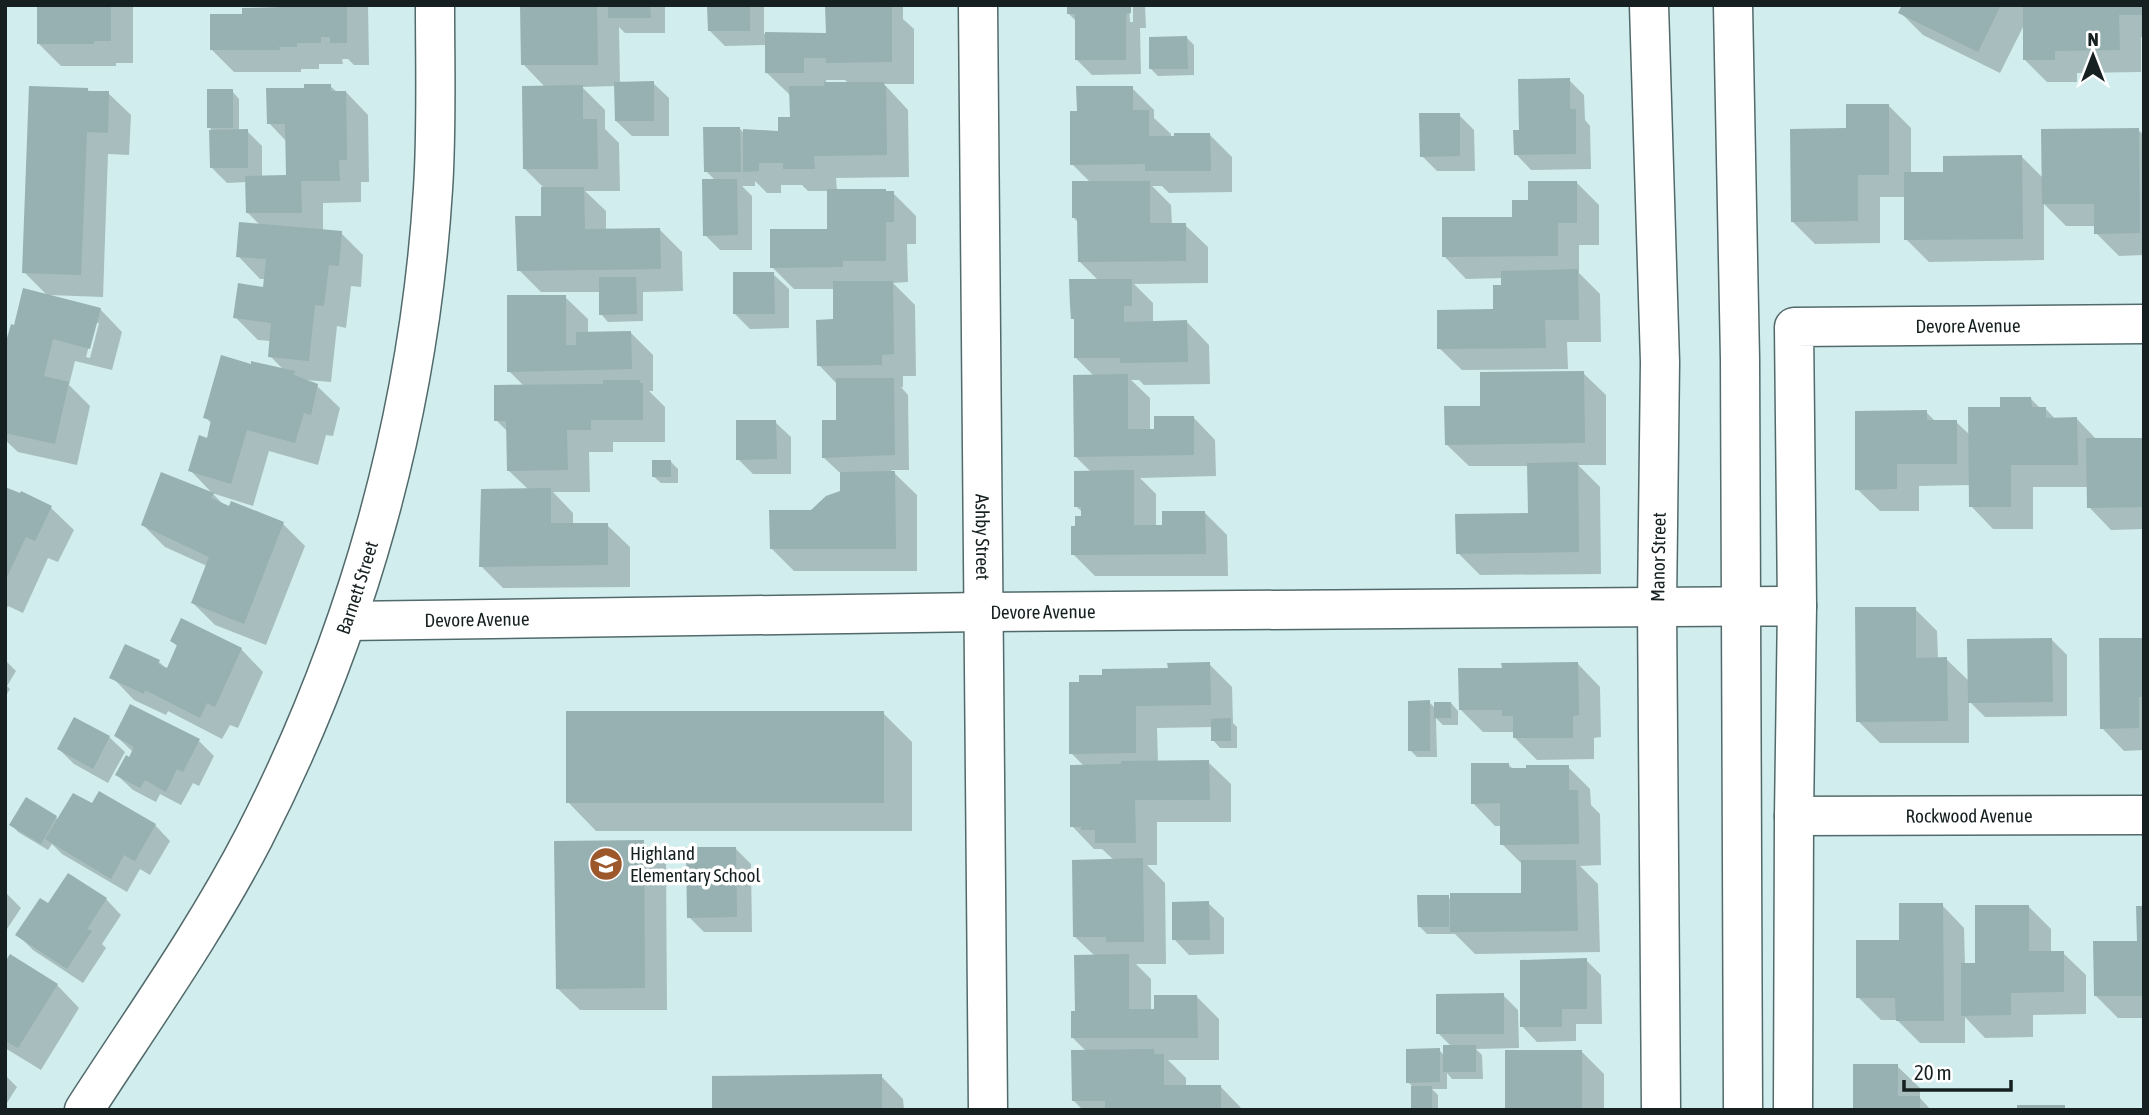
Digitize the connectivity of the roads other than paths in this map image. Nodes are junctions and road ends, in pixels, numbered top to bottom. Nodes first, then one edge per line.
1 (435, 5) edge
2 (978, 5) edge
3 (1649, 5) edge
4 (1733, 5) edge
5 (2144, 324) edge
6 (1657, 606) junction
7 (1741, 606) junction
8 (1797, 606) junction
9 (984, 612) junction
10 (347, 621) junction
11 (2144, 815) edge
12 (1794, 816) junction
13 (84, 1110) edge
14 (989, 1110) edge
15 (1661, 1110) edge
16 (1743, 1110) edge
17 (1793, 1110) edge

1 - 10 street, Barnett Street
2 - 9 street, Ashby Street
3 - 6 street, Manor Street
4 - 7 street
5 - 8 street, Devore Avenue
6 - 7 street, Devore Avenue
6 - 9 street, Devore Avenue
6 - 15 street, Manor Street
7 - 8 street, Devore Avenue
7 - 16 street
8 - 12 street
9 - 10 street, Devore Avenue
9 - 14 street, Ashby Street
10 - 13 street, Barnett Street
11 - 12 street, Rockwood Avenue
12 - 17 street

